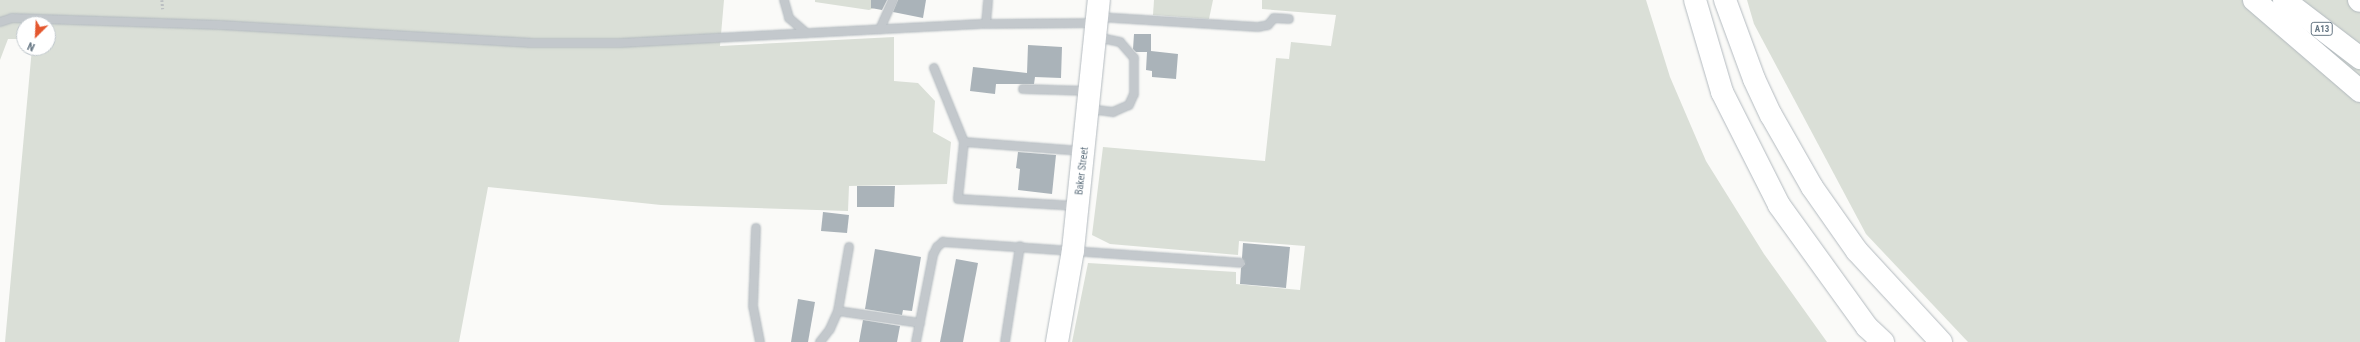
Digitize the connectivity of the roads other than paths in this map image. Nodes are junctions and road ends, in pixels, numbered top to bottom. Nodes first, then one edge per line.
1 (784, 0) edge
2 (893, 0) edge
3 (988, 0) edge
4 (1695, 0) edge
5 (1725, 0) edge
6 (2254, 0) edge
7 (2284, 0) edge
8 (1097, 19) edge
9 (1289, 19) dead end
10 (0, 22) edge
11 (986, 24) junction
12 (880, 30) junction
13 (806, 33) junction
14 (2360, 58) edge
15 (934, 68) dead end
16 (1023, 89) dead end
17 (2360, 91) edge
18 (1090, 100) junction
19 (964, 142) junction
20 (1084, 151) junction
21 (1078, 206) junction
22 (756, 228) dead end
23 (1020, 246) junction
24 (850, 247) dead end
25 (1073, 250) junction
26 (1240, 263) dead end
27 (838, 311) junction
28 (920, 322) junction
29 (760, 342) edge
30 (820, 342) edge
31 (916, 342) edge
32 (1005, 342) edge
33 (1057, 342) edge
34 (1883, 342) edge
35 (1941, 342) edge

1 - 13 lane
2 - 12 lane
3 - 11 lane
4 - 34 main road
5 - 35 main road
6 - 17 main road
7 - 14 main road, A13
8 - 9 lane
8 - 11 lane
8 - 18 main road, Baker Street
8 - 18 lane
10 - 13 lane
11 - 12 lane
12 - 13 lane
15 - 19 lane
16 - 18 lane
18 - 20 main road, Baker Street
19 - 20 lane
19 - 21 lane
20 - 21 main road, Baker Street
21 - 25 main road, Baker Street
22 - 29 lane
23 - 25 lane
23 - 28 lane
23 - 32 lane
24 - 27 lane
25 - 26 lane
25 - 33 main road, Baker Street
27 - 28 lane
27 - 30 lane
28 - 31 lane

